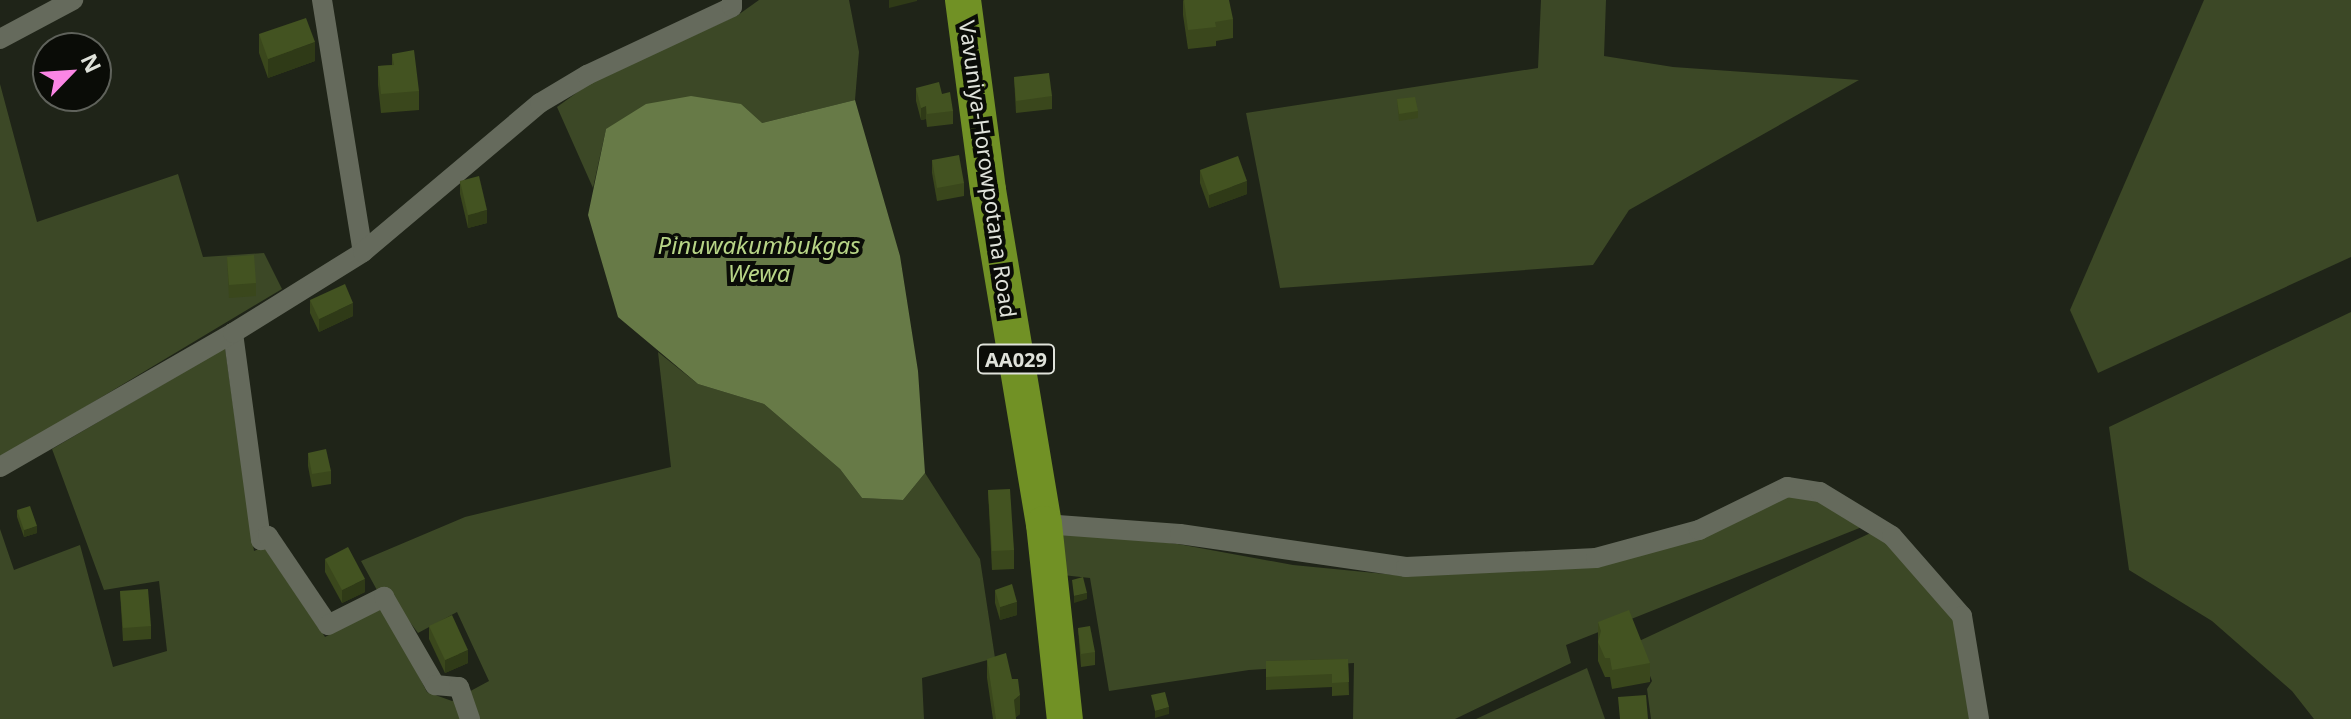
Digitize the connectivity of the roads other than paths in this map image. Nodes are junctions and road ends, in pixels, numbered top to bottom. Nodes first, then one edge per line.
1 (73, 0) edge
2 (322, 0) edge
3 (732, 0) edge
4 (963, 0) edge
5 (0, 39) edge
6 (363, 252) junction
7 (233, 333) junction
8 (0, 467) edge
9 (1044, 524) junction
10 (470, 719) edge
11 (1065, 719) edge
12 (1979, 719) edge

1 - 5 street
2 - 6 street
3 - 6 street
4 - 9 highway, Vavuniya-Horowpotana Road / AA029
6 - 7 street
7 - 8 street
7 - 10 street
9 - 11 highway, Vavuniya-Horowpotana Road / AA029
9 - 12 street

